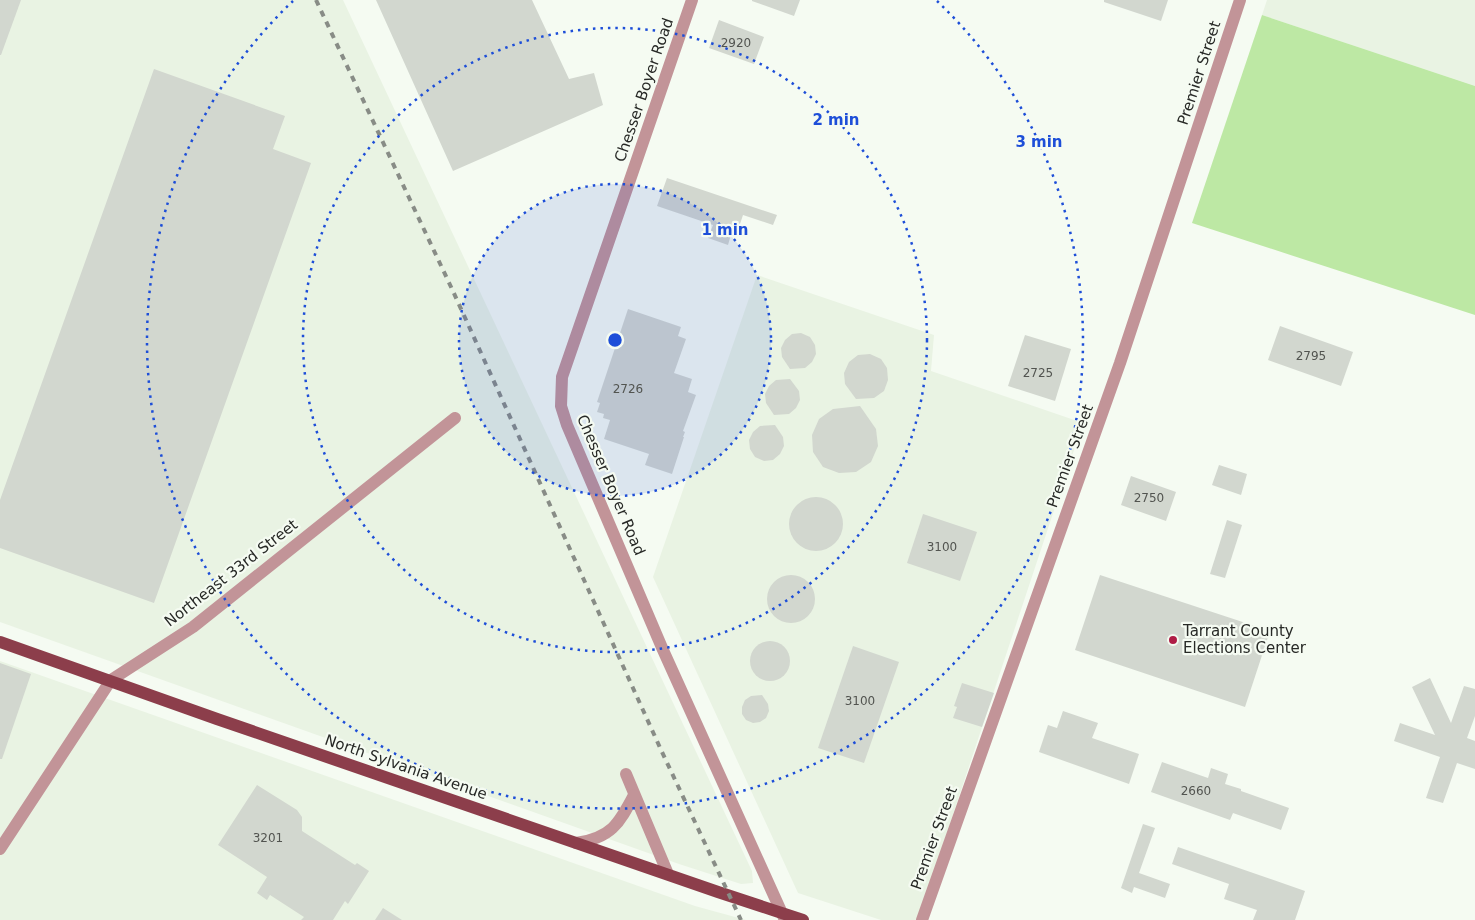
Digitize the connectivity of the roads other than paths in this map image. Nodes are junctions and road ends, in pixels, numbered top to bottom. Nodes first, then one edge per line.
1 (692, 0) edge
2 (1240, 0) edge
3 (455, 418) dead end
4 (0, 642) edge
5 (110, 680) junction
6 (626, 774) dead end
7 (634, 795) junction
8 (576, 843) junction
9 (0, 849) edge
10 (668, 874) junction
11 (783, 916) edge
12 (802, 920) edge
13 (922, 920) edge

1 - 11 street, Chesser Boyer Road
2 - 13 street, Premier Street
3 - 5 street, Northeast 33rd Street
4 - 5 main road, North Sylvania Avenue
5 - 8 main road, North Sylvania Avenue
5 - 9 street, Northeast 33rd Street
6 - 7 street
7 - 8 street
7 - 10 street
8 - 10 main road, North Sylvania Avenue
10 - 11 main road, North Sylvania Avenue
11 - 12 main road, North Sylvania Avenue

